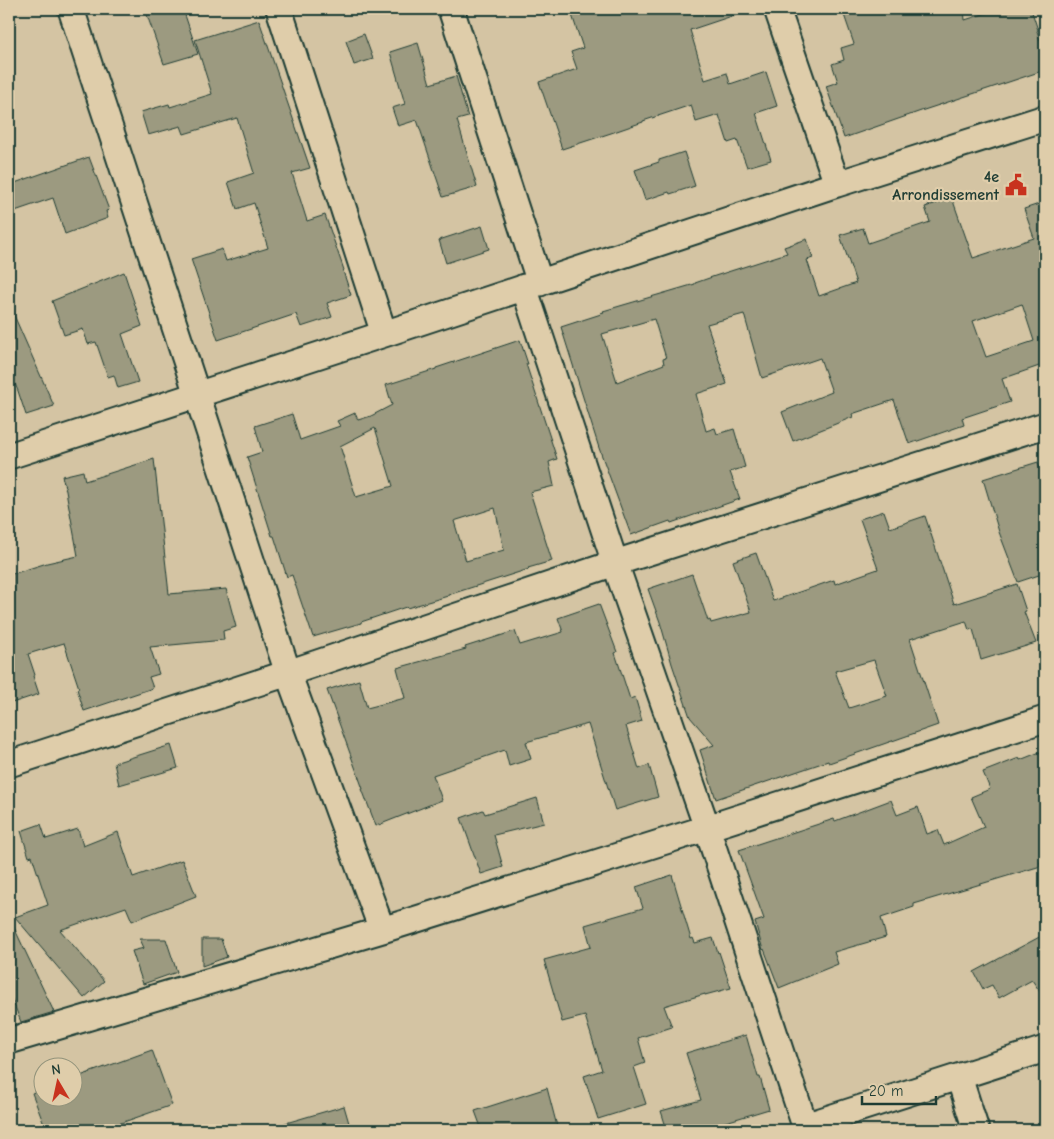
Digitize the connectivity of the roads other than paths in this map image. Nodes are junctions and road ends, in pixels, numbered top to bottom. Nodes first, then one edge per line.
1 (71, 9) edge
2 (279, 9) edge
3 (451, 9) edge
4 (777, 9) edge
5 (1045, 118) edge
6 (837, 184) junction
7 (532, 285) junction
8 (384, 334) junction
9 (196, 394) junction
10 (1045, 425) edge
11 (9, 456) edge
12 (615, 564) junction
13 (288, 673) junction
14 (1045, 719) edge
15 (9, 764) edge
16 (707, 828) junction
17 (382, 930) junction
18 (9, 1041) edge
19 (1045, 1049) edge
20 (960, 1077) junction
21 (798, 1128) edge
22 (976, 1130) edge

1 - 9 street
2 - 8 street
3 - 7 street
4 - 6 street
5 - 6 street
6 - 7 street
7 - 8 street
7 - 12 street
8 - 9 street
9 - 11 street
9 - 13 street
10 - 12 street
12 - 13 street
12 - 16 street
13 - 15 street
13 - 17 street
14 - 16 street
16 - 17 street
16 - 21 street
17 - 18 street
19 - 20 street
20 - 21 street
20 - 22 street

